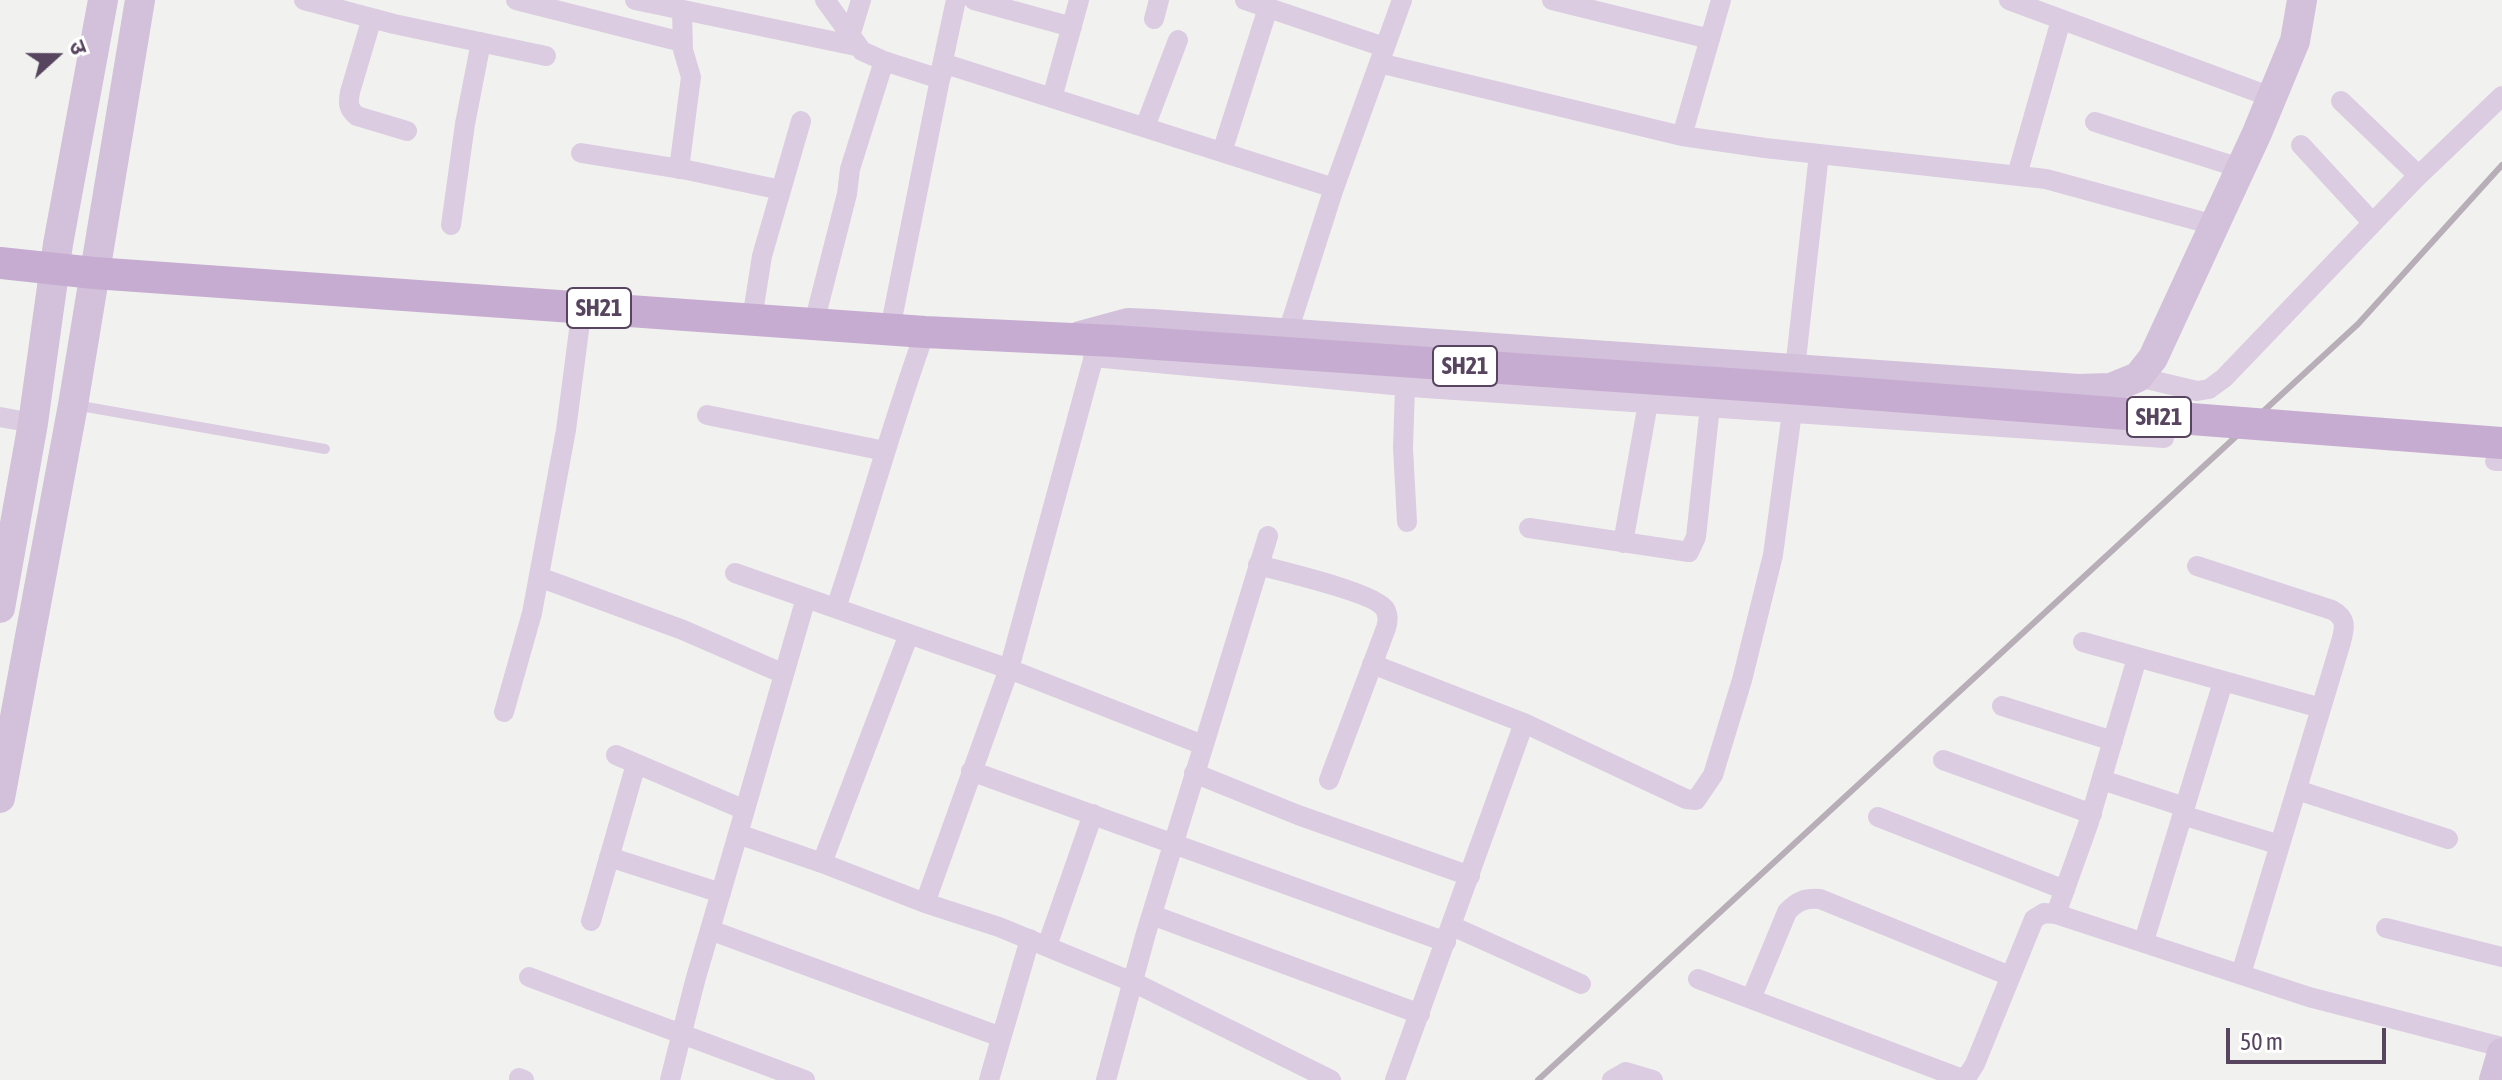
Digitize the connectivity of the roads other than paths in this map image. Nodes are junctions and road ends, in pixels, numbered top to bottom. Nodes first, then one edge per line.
1 (103, 0) edge
2 (140, 0) edge
3 (304, 0) edge
4 (516, 0) edge
5 (635, 0) edge
6 (825, 0) edge
7 (861, 0) edge
8 (956, 0) edge
9 (974, 0) edge
10 (1079, 0) edge
11 (1245, 0) edge
12 (1402, 0) edge
13 (1552, 0) edge
14 (1721, 0) edge
15 (2009, 0) edge
16 (2302, 0) edge
17 (1268, 8) junction
18 (682, 10) junction
19 (363, 11) edge
20 (2061, 20) junction
21 (1072, 27) junction
22 (1710, 39) junction
23 (1178, 40) dead end
24 (853, 41) junction
25 (481, 42) junction
26 (682, 42) junction
27 (1382, 55) junction
28 (546, 56) dead end
29 (884, 61) junction
30 (941, 74) junction
31 (2502, 96) edge
32 (2271, 97) junction
33 (1052, 98) junction
34 (2341, 101) dead end
35 (801, 121) dead end
36 (2095, 122) dead end
37 (1145, 127) junction
38 (407, 131) dead end
39 (1682, 136) junction
40 (2301, 145) dead end
41 (1222, 152) junction
42 (581, 153) dead end
43 (1819, 154) junction
44 (2240, 168) junction
45 (679, 169) junction
46 (2017, 175) junction
47 (2418, 175) junction
48 (1334, 188) junction
49 (781, 190) junction
50 (2372, 222) junction
51 (451, 225) dead end
52 (2214, 225) junction
53 (0, 263) edge
54 (74, 270) junction
55 (582, 307) junction
56 (752, 319) junction
57 (814, 323) junction
58 (890, 329) junction
59 (925, 332) junction
60 (1287, 335) junction
61 (1093, 345) junction
62 (1795, 369) junction
63 (2138, 377) junction
64 (1405, 387) junction
65 (1648, 403) junction
66 (73, 405) junction
67 (1710, 406) junction
68 (1792, 412) junction
69 (707, 415) dead end
70 (0, 417) edge
71 (33, 423) junction
72 (2164, 438) dead end
73 (325, 449) dead end
74 (885, 451) junction
75 (2500, 455) edge
76 (1407, 522) dead end
77 (1529, 528) dead end
78 (1268, 536) dead end
79 (1623, 543) junction
80 (1258, 565) junction
81 (2197, 566) dead end
82 (735, 573) dead end
83 (539, 577) junction
84 (1, 595) edge
85 (806, 598) junction
86 (836, 608) junction
87 (909, 634) junction
88 (2083, 642) dead end
89 (2137, 658) junction
90 (1372, 664) junction
91 (1009, 669) junction
92 (784, 674) junction
93 (2223, 682) junction
94 (2002, 706) dead end
95 (2321, 708) junction
96 (504, 712) dead end
97 (1524, 723) junction
98 (2113, 741) junction
99 (1203, 745) junction
100 (616, 755) dead end
101 (1943, 760) dead end
102 (636, 764) junction
103 (971, 771) junction
104 (1194, 773) junction
105 (1329, 780) dead end
106 (2102, 780) junction
107 (2297, 790) junction
108 (0, 798) edge
109 (745, 810) junction
110 (2184, 811) junction
111 (1093, 814) junction
112 (2092, 814) junction
113 (1878, 817) dead end
114 (738, 834) junction
115 (2448, 839) dead end
116 (1173, 842) junction
117 (2280, 845) junction
118 (609, 857) junction
119 (822, 863) junction
120 (1470, 876) junction
121 (2065, 890) junction
122 (721, 893) junction
123 (925, 903) junction
124 (2056, 914) junction
125 (1152, 915) junction
126 (591, 921) dead end
127 (2386, 928) dead end
128 (710, 930) junction
129 (1449, 934) junction
130 (2144, 941) junction
131 (1038, 942) junction
132 (2502, 957) edge
133 (2241, 974) junction
134 (2010, 976) junction
135 (529, 977) dead end
136 (1698, 979) dead end
137 (1135, 983) junction
138 (1581, 984) dead end
139 (1751, 999) junction
140 (1420, 1014) junction
141 (682, 1035) junction
142 (1001, 1037) junction
143 (2502, 1050) edge
144 (1915, 1072) edge
145 (1962, 1079) edge
146 (670, 1080) edge
147 (805, 1080) edge
148 (989, 1080) edge
149 (1106, 1080) edge
150 (1331, 1080) edge
151 (1395, 1080) edge
152 (1612, 1080) edge
153 (1653, 1080) edge
154 (2494, 1080) edge

1 - 54 main road
2 - 54 main road
3 - 19 street
4 - 26 street
5 - 18 street
6 - 24 street
7 - 24 street
8 - 30 street
9 - 21 street
10 - 21 street
11 - 17 street
12 - 27 street
13 - 22 street
14 - 22 street
15 - 20 street
16 - 32 main road
17 - 27 street
17 - 41 street
18 - 24 street
18 - 26 street
19 - 25 street
19 - 38 street
20 - 32 street
20 - 46 street
21 - 33 street
22 - 39 street
23 - 37 street
24 - 29 street
25 - 28 street
25 - 51 street
26 - 45 street
27 - 39 street
27 - 48 street
29 - 30 street
29 - 57 street
30 - 33 street
30 - 58 street
31 - 47 street
32 - 44 main road
33 - 37 street
34 - 47 street
35 - 49 street
36 - 44 street
37 - 41 street
39 - 43 street
40 - 50 street
41 - 48 street
42 - 45 street
43 - 46 street
43 - 62 street
44 - 52 main road
45 - 49 street
46 - 52 street
47 - 50 street
48 - 60 street
49 - 56 street
50 - 63 street
52 - 63 main road
53 - 54 main road, SH21
54 - 55 main road, SH21
54 - 66 main road
54 - 71 main road
55 - 56 main road, SH21
55 - 83 street
56 - 57 main road, SH21
57 - 58 main road, SH21
58 - 59 main road, SH21
59 - 61 main road, SH21
59 - 74 street
60 - 61 main road
60 - 62 main road
61 - 64 street
61 - 75 main road, SH21, bridge
61 - 91 street
62 - 63 main road
64 - 65 street
64 - 76 street
65 - 67 street
65 - 79 street
66 - 73 lane
66 - 108 main road
67 - 68 street
67 - 79 street
68 - 72 street
68 - 97 street
69 - 74 street
70 - 71 street
71 - 84 main road
74 - 86 street
77 - 79 street
78 - 80 street
80 - 90 street
80 - 99 street
81 - 95 street
82 - 85 street
83 - 92 street
83 - 96 street
85 - 86 street
85 - 92 street
86 - 87 street
87 - 91 street
87 - 119 street
88 - 89 street
89 - 93 street
89 - 98 street
90 - 97 street
90 - 105 street
91 - 99 street
91 - 103 street
92 - 109 street
93 - 95 street
93 - 110 street
94 - 98 street
95 - 107 street
97 - 120 street
98 - 106 street
99 - 104 street
100 - 102 street
101 - 112 street
102 - 109 street
102 - 118 street
103 - 111 street
103 - 123 street
104 - 116 street
104 - 120 street
106 - 110 street
106 - 112 street
107 - 115 street
107 - 117 street
109 - 114 street
110 - 117 street
110 - 130 street
111 - 116 street
111 - 131 street
112 - 121 street
113 - 121 street
114 - 119 street
114 - 122 street
116 - 125 street
116 - 129 street
117 - 133 street
118 - 122 street
118 - 126 street
119 - 123 street
120 - 129 street
121 - 124 street
122 - 128 street
123 - 131 street
124 - 130 street
124 - 134 street
125 - 137 street
125 - 140 street
127 - 132 street
128 - 141 street
128 - 142 street
129 - 138 street
129 - 140 street
130 - 133 street
131 - 137 street
131 - 142 street
133 - 143 street
134 - 139 street
134 - 145 street
135 - 141 street
136 - 139 street
137 - 149 street
137 - 150 street
139 - 144 street
140 - 151 street
141 - 146 street
141 - 147 street
142 - 148 street
143 - 154 main road
144 - 145 street
152 - 153 street

